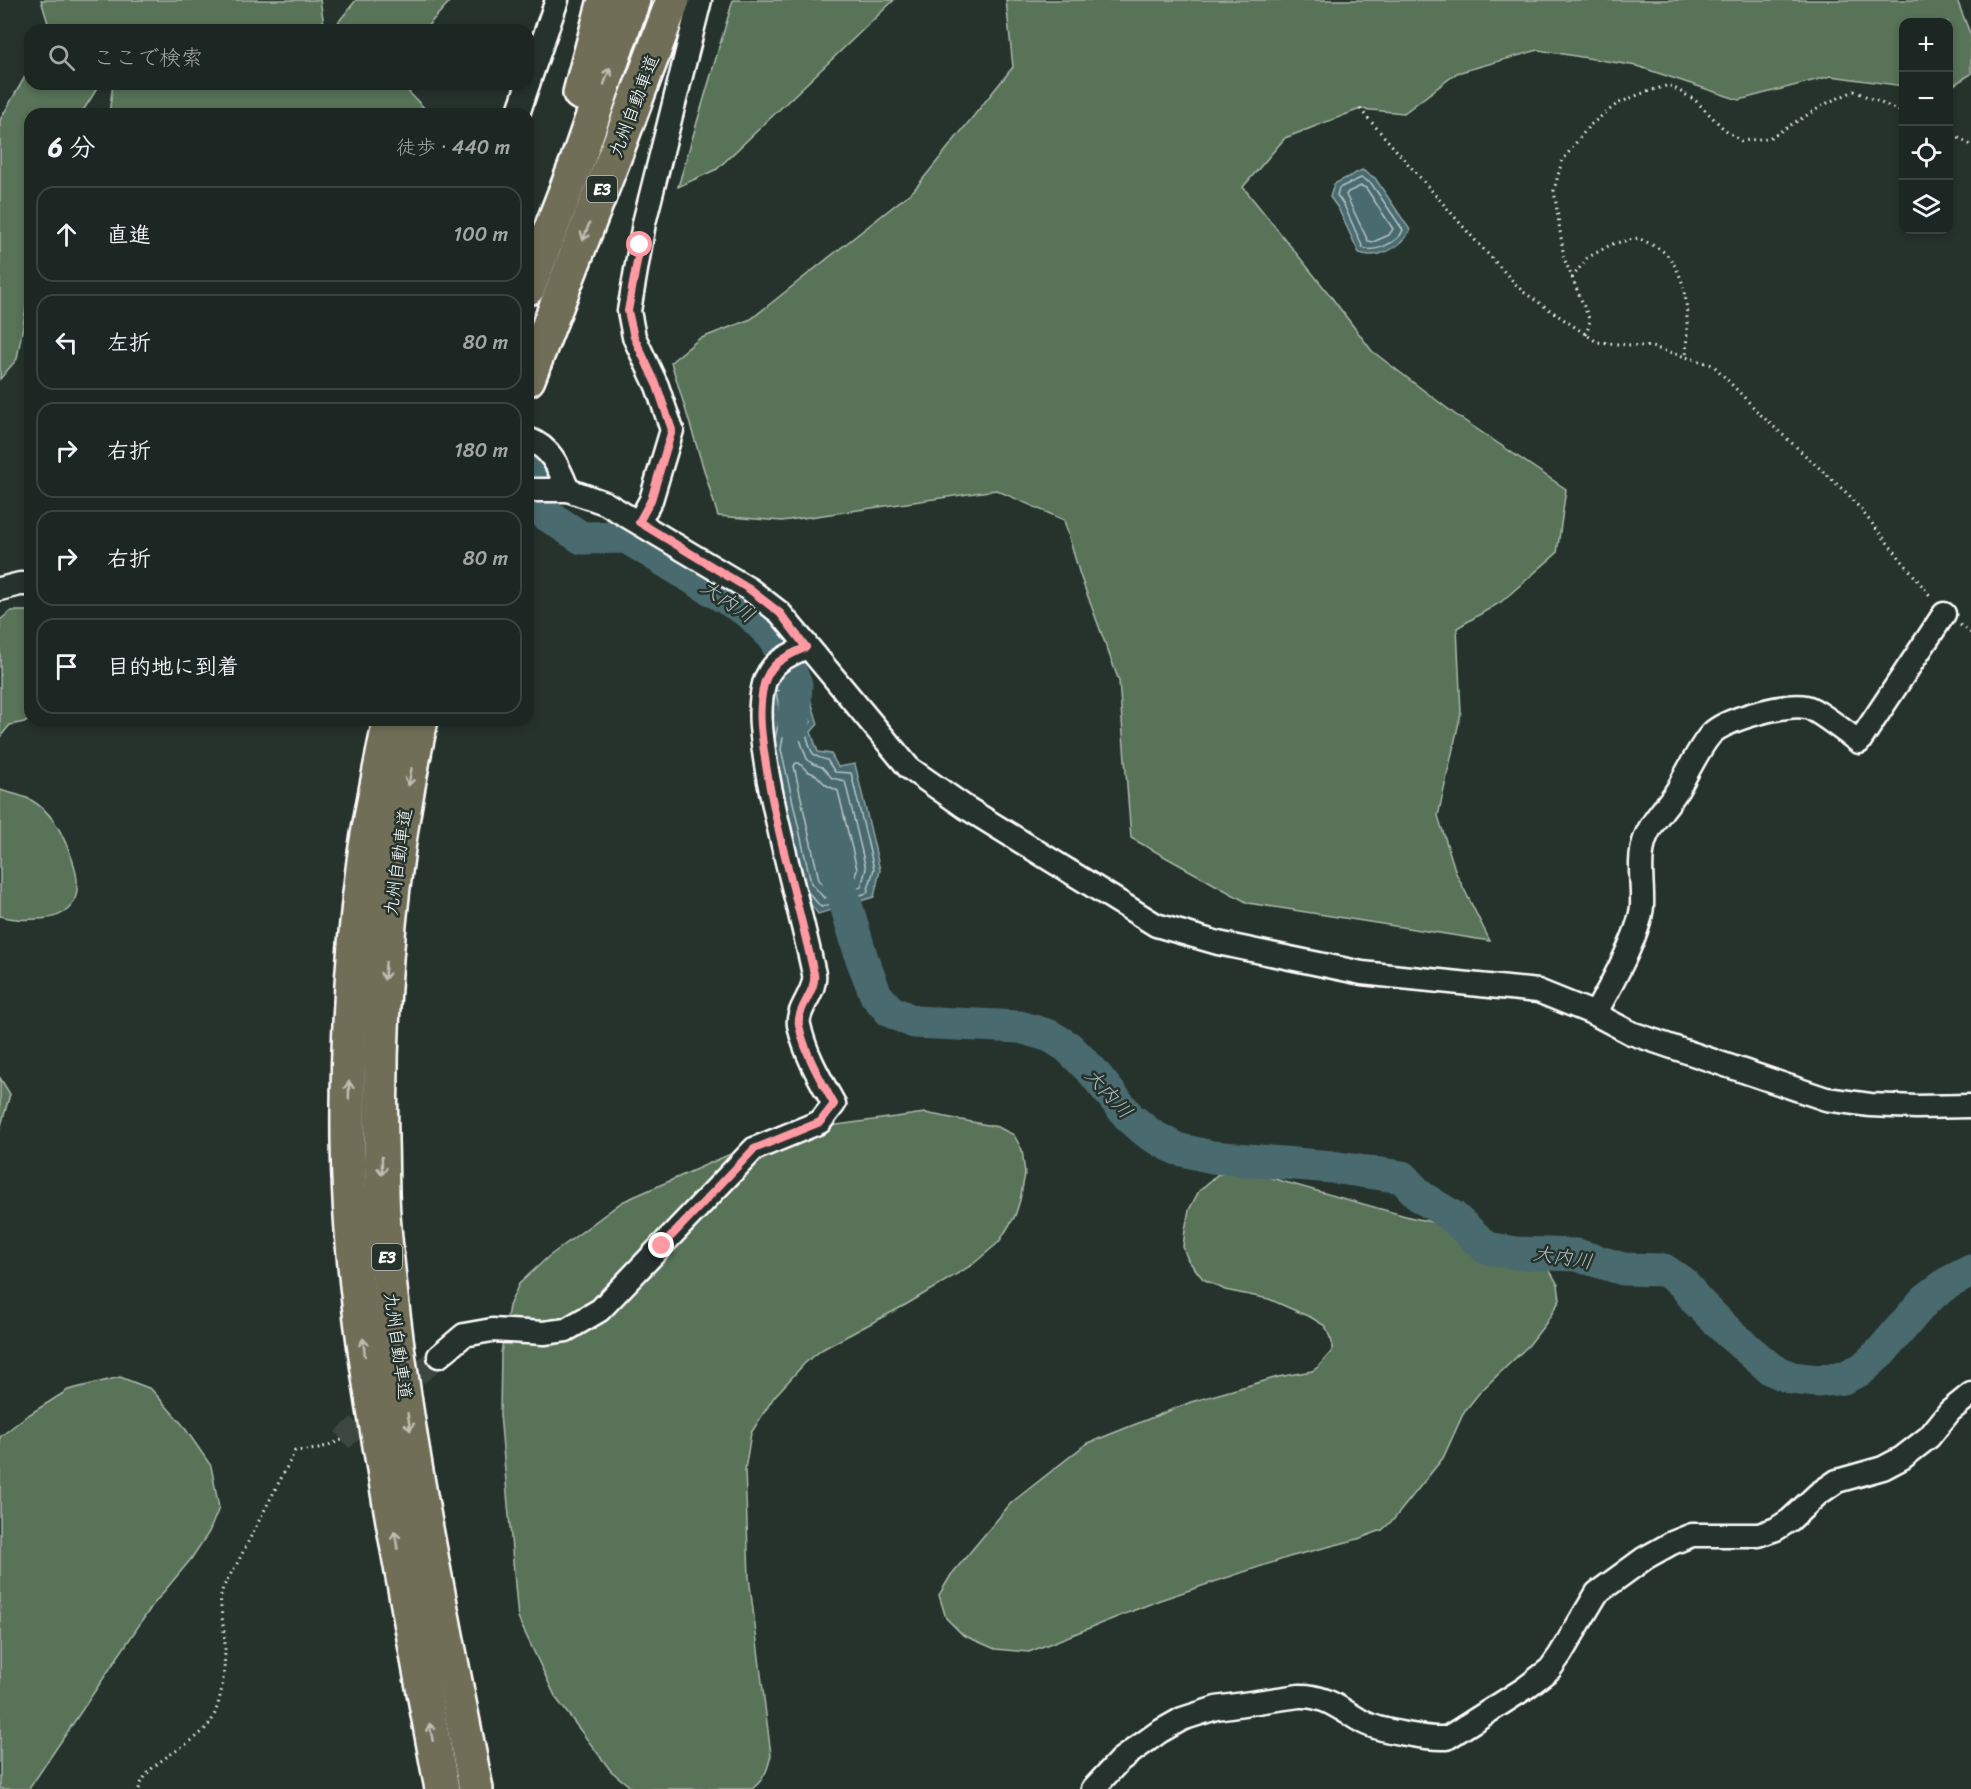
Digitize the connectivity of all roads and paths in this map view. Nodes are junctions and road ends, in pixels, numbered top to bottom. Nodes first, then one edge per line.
1 (556, 0) edge
2 (605, 0) edge
3 (633, 0) edge
4 (673, 0) edge
5 (700, 0) edge
6 (534, 66) edge
7 (526, 90) edge
8 (520, 108) edge
9 (1360, 109) dead end
10 (1899, 111) edge
11 (1953, 135) edge
12 (1971, 145) edge
13 (534, 253) edge
14 (534, 273) edge
15 (1572, 278) junction
16 (1586, 335) junction
17 (1686, 358) junction
18 (534, 362) edge
19 (534, 442) edge
20 (534, 490) edge
21 (568, 490) junction
22 (639, 522) junction
23 (24, 584) edge
24 (0, 589) edge
25 (1944, 614) junction
26 (1971, 633) edge
27 (806, 647) junction
28 (389, 726) edge
29 (420, 726) edge
30 (1595, 1014) junction
31 (1971, 1106) edge
32 (439, 1356) tunnel mouth
33 (1971, 1394) edge
34 (342, 1440) tunnel mouth
35 (139, 1789) edge
36 (442, 1789) edge
37 (476, 1789) edge
38 (1094, 1789) edge

1 - 6 street
2 - 13 highway
14 -> 3 highway, 九州自動車道 / E3
4 -> 18 highway, 九州自動車道 / E3
5 - 22 street
7 - 8 street
9 - 16 path
10 - 15 path
11 - 12 path
15 - 16 path
15 - 17 path
16 - 17 path
17 - 25 path
19 - 21 street
20 - 21 street
21 - 22 street
22 - 27 street
23 - 24 street
25 - 26 path
25 - 30 street
27 - 30 street
27 - 32 street
36 -> 28 highway, 九州自動車道 / E3
29 -> 37 highway, 九州自動車道 / E3
30 - 31 street
33 - 38 street
34 - 35 path

